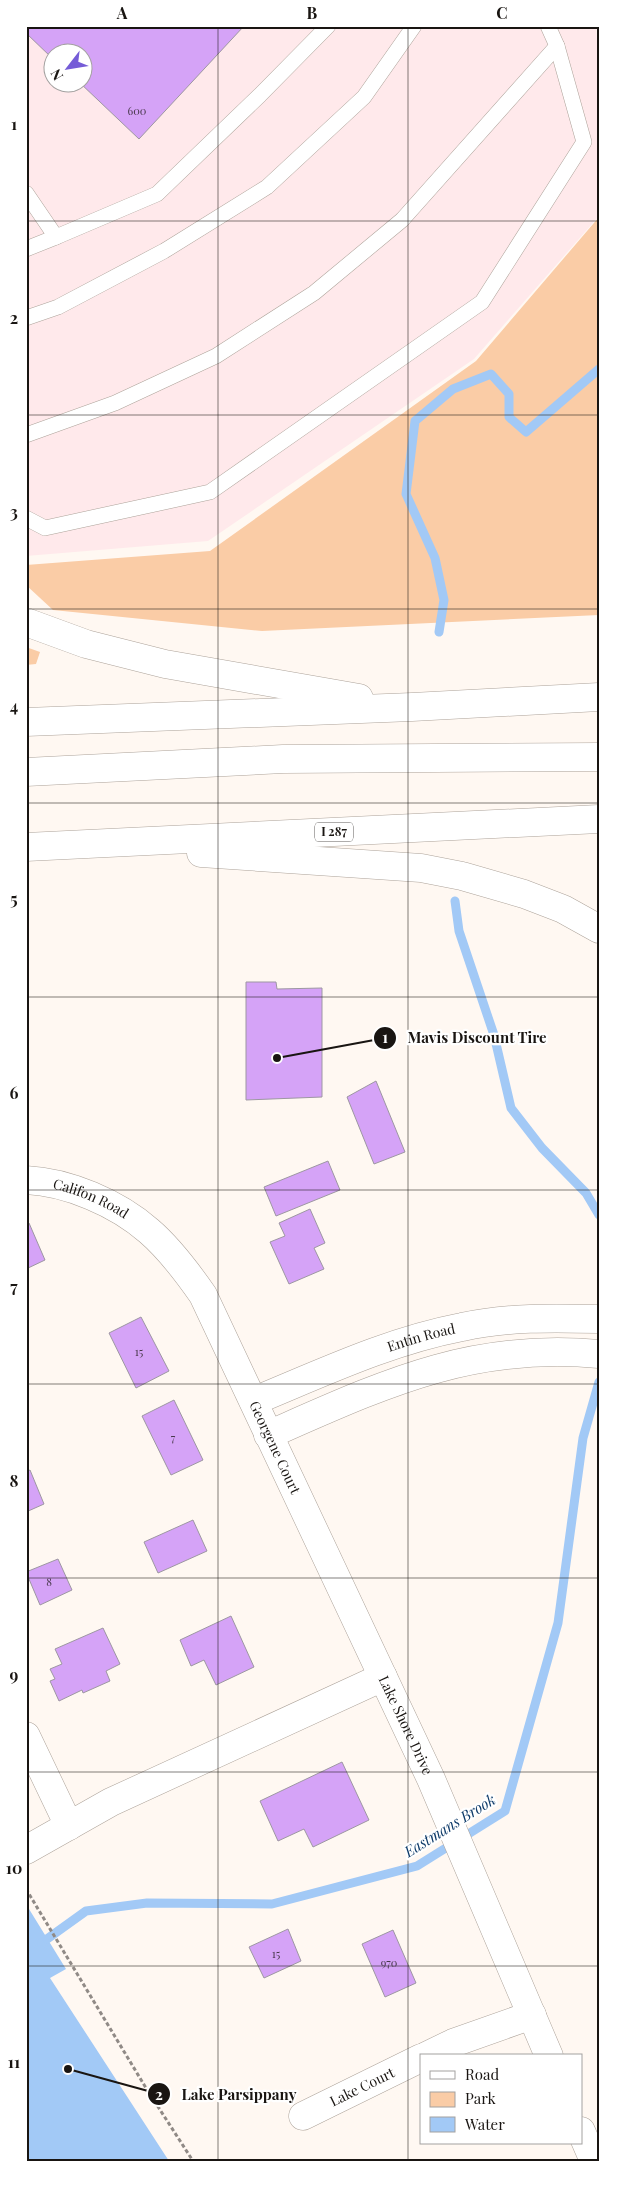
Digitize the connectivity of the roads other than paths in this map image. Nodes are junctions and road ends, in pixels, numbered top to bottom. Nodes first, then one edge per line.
1 (328, 26) edge
2 (414, 26) edge
3 (548, 26) edge
4 (557, 46) junction
5 (26, 193) edge
6 (56, 237) junction
7 (26, 249) edge
8 (26, 318) edge
9 (26, 435) edge
10 (26, 518) edge
11 (26, 622) edge
12 (599, 697) edge
13 (412, 707) junction
14 (26, 722) edge
15 (599, 757) edge
16 (26, 772) edge
17 (599, 819) edge
18 (70, 844) junction
19 (26, 847) edge
20 (599, 929) edge
21 (26, 1180) edge
22 (149, 1230) joint
23 (599, 1320) edge
24 (599, 1354) edge
25 (254, 1401) junction
26 (268, 1435) junction
27 (383, 1677) junction
28 (26, 1736) edge
29 (68, 1826) junction
30 (26, 1850) edge
31 (532, 2015) junction
32 (430, 2054) edge
33 (549, 2054) edge
34 (420, 2058) edge
35 (303, 2116) dead end
36 (582, 2133) edge
37 (594, 2161) edge

1 - 6 lane
2 - 8 lane
3 - 4 lane
4 - 9 lane
4 - 10 lane
5 - 6 lane
6 - 7 lane
11 - 13 main road
12 - 13 main road
13 - 14 main road
15 - 16 main road
17 - 18 main road, I 287
18 - 19 main road, I 287
18 - 20 main road
21 - 22 main road, Califon Road
22 - 25 main road, Georgene Court
23 - 25 main road, Entin Road
24 - 26 main road
25 - 26 main road, Georgene Court
26 - 27 main road, Georgene Court
27 - 29 main road, Lake Shore Drive
27 - 31 main road, Lake Shore Drive
28 - 29 main road
29 - 30 main road, Lake Shore Drive
31 - 32 main road
31 - 33 main road, Lake Shore Drive
34 - 35 main road, Lake Court
36 - 37 main road

